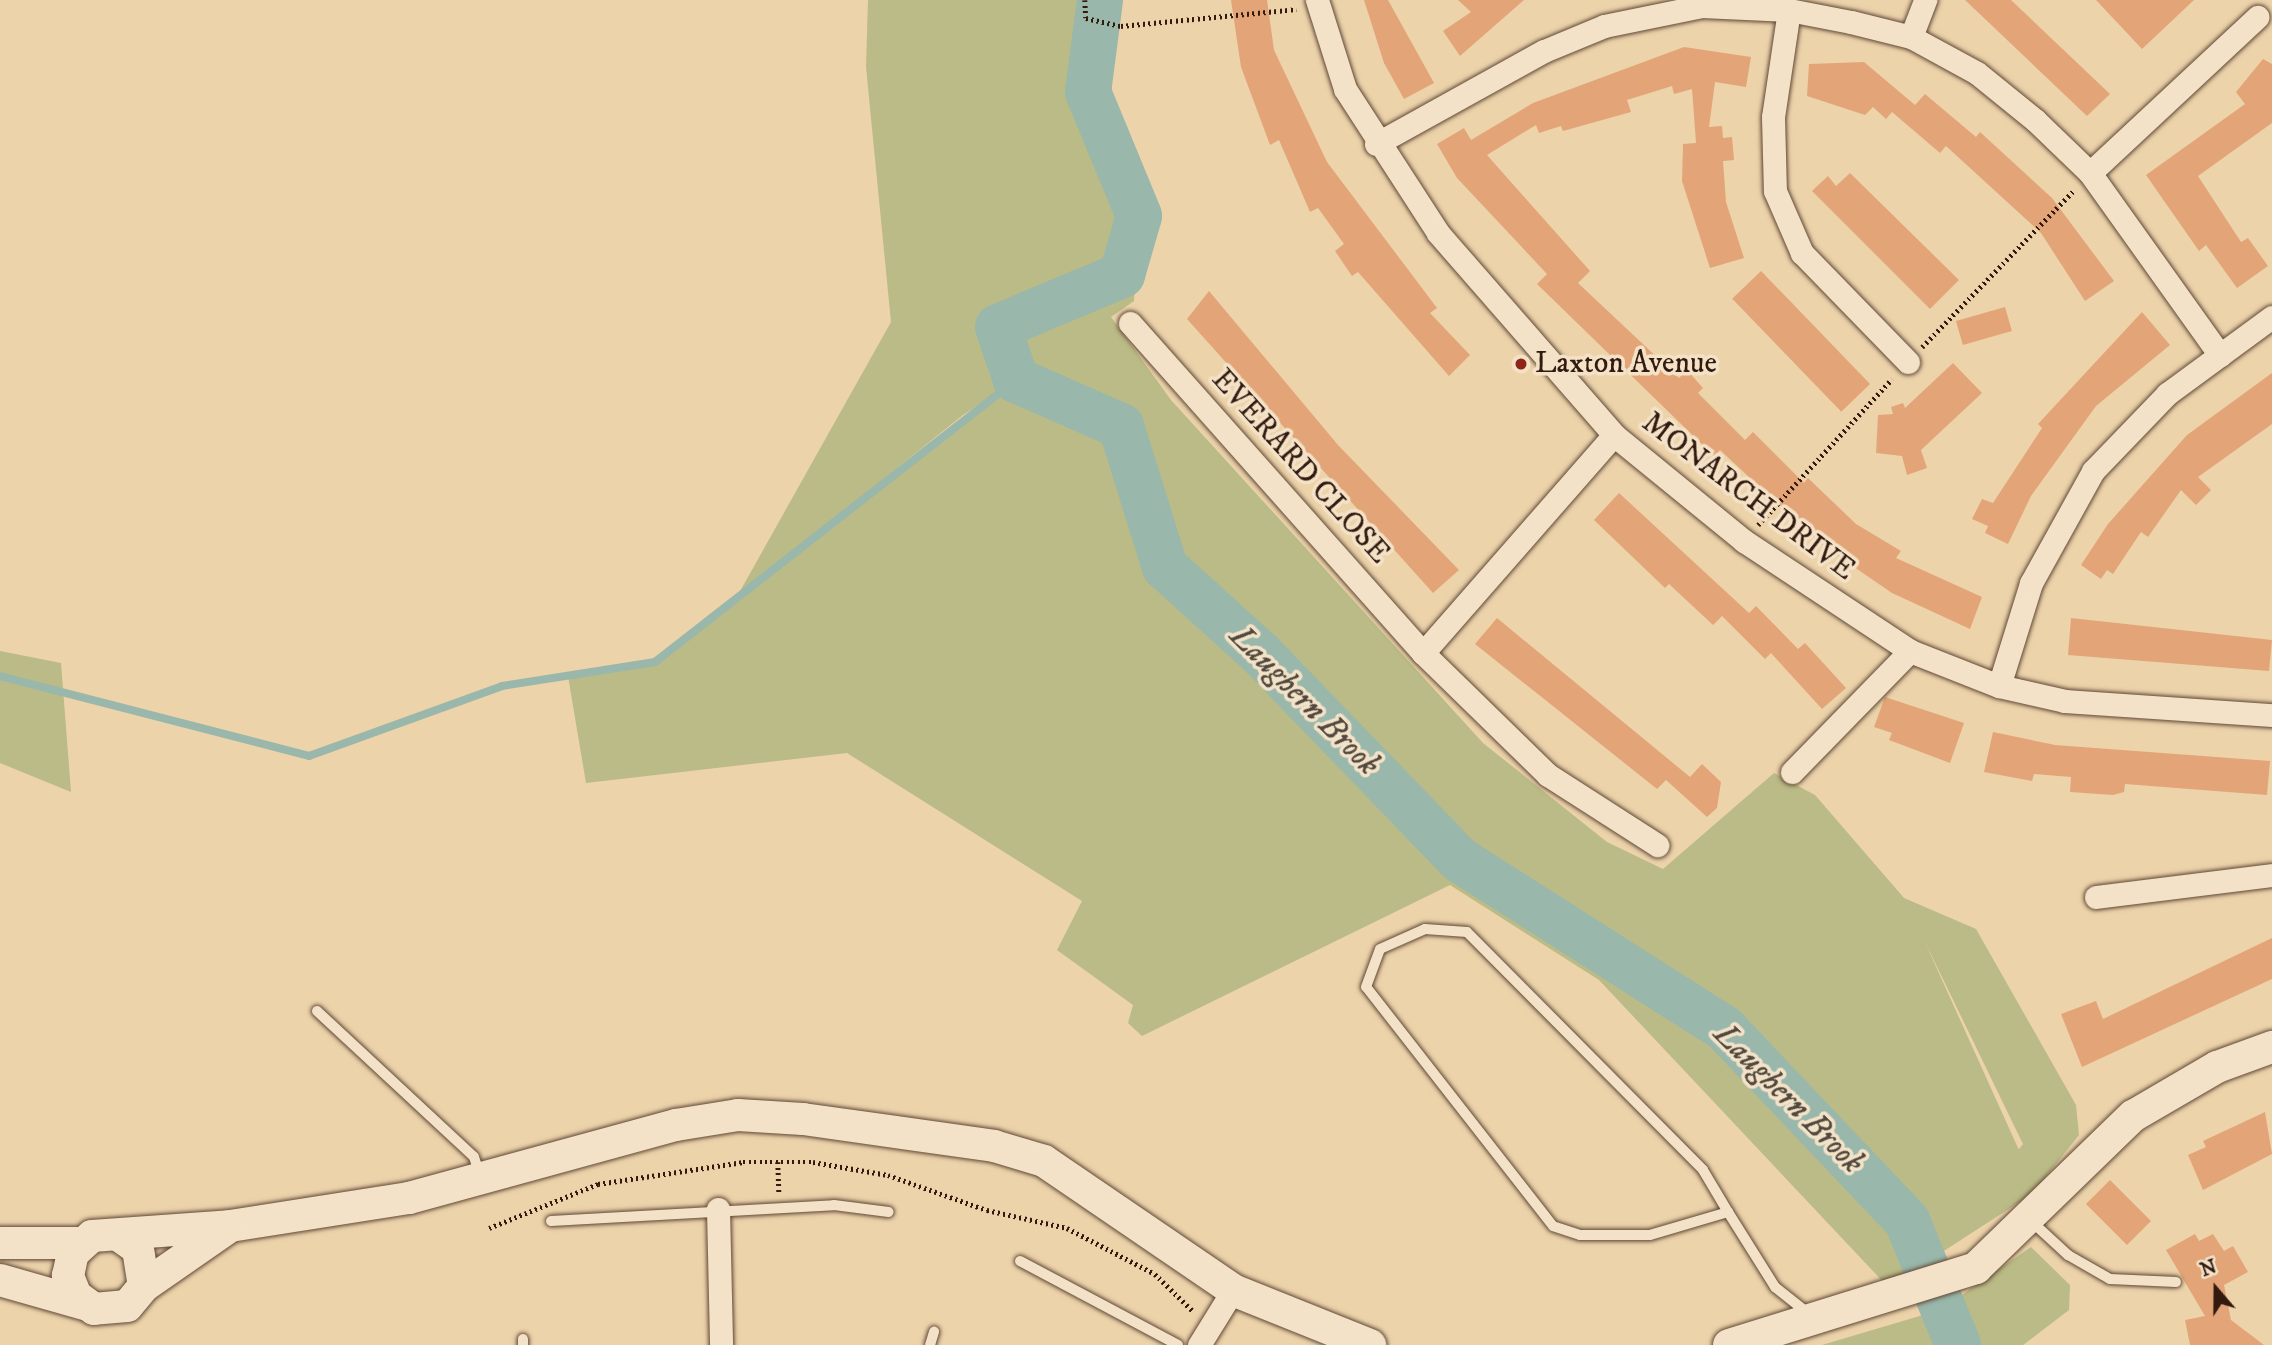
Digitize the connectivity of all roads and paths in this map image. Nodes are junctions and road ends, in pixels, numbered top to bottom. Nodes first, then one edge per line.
1 (1085, 0) edge
2 (1925, 0) edge
3 (1318, 4) edge
4 (1663, 6) edge
5 (1789, 10) junction
6 (2258, 17) dead end
7 (1911, 37) junction
8 (1376, 144) junction
9 (2090, 173) junction
10 (2272, 317) edge
11 (1130, 323) dead end
12 (2220, 355) junction
13 (1908, 362) dead end
14 (1614, 435) junction
15 (1910, 651) junction
16 (1423, 653) junction
17 (1998, 686) junction
18 (2272, 715) edge
19 (1792, 772) dead end
20 (1657, 845) dead end
21 (2272, 875) edge
22 (2096, 897) dead end
23 (317, 1011) dead end
24 (2272, 1047) edge
25 (778, 1162) dead end
26 (482, 1181) junction
27 (779, 1207) junction
28 (718, 1209) junction
29 (889, 1212) dead end
30 (1728, 1212) junction
31 (2028, 1218) junction
32 (551, 1221) dead end
33 (230, 1226) junction
34 (118, 1235) junction
35 (0, 1243) edge
36 (81, 1243) junction
37 (1020, 1261) dead end
38 (0, 1280) edge
39 (2176, 1282) dead end
40 (144, 1286) junction
41 (1233, 1290) junction
42 (84, 1304) junction
43 (1819, 1322) junction
44 (934, 1332) dead end
45 (721, 1345) edge
46 (930, 1345) edge
47 (1178, 1345) edge
48 (1199, 1345) edge
49 (1370, 1345) edge
50 (1729, 1345) edge

1 - 3 path
2 - 7 street
3 - 8 street, MONARCH DRIVE
4 - 5 street
4 - 8 street
5 - 7 street
5 - 13 street
6 - 9 street
7 - 9 street
8 - 14 street, MONARCH DRIVE
9 - 12 street
10 - 12 street
11 - 16 street, EVERARD CLOSE
12 - 17 street
14 - 15 street, MONARCH DRIVE
14 - 16 street
15 - 17 street, MONARCH DRIVE
15 - 19 street
16 - 20 street, EVERARD CLOSE
17 - 18 street, MONARCH DRIVE
21 - 22 street
23 - 26 lane
24 - 31 main road
25 - 27 path
26 - 33 main road
26 - 41 main road
27 - 28 lane
27 - 29 lane
28 - 32 lane
28 - 45 street
30 - 30 lane
30 - 43 lane
31 - 39 lane
31 - 43 main road
33 - 34 main road
33 - 40 main road
34 - 36 main road
34 - 40 main road
35 - 36 main road
36 - 42 main road
37 - 47 lane
38 - 42 main road
40 - 42 main road
41 - 48 street
41 - 49 main road
43 - 50 main road
44 - 46 lane

